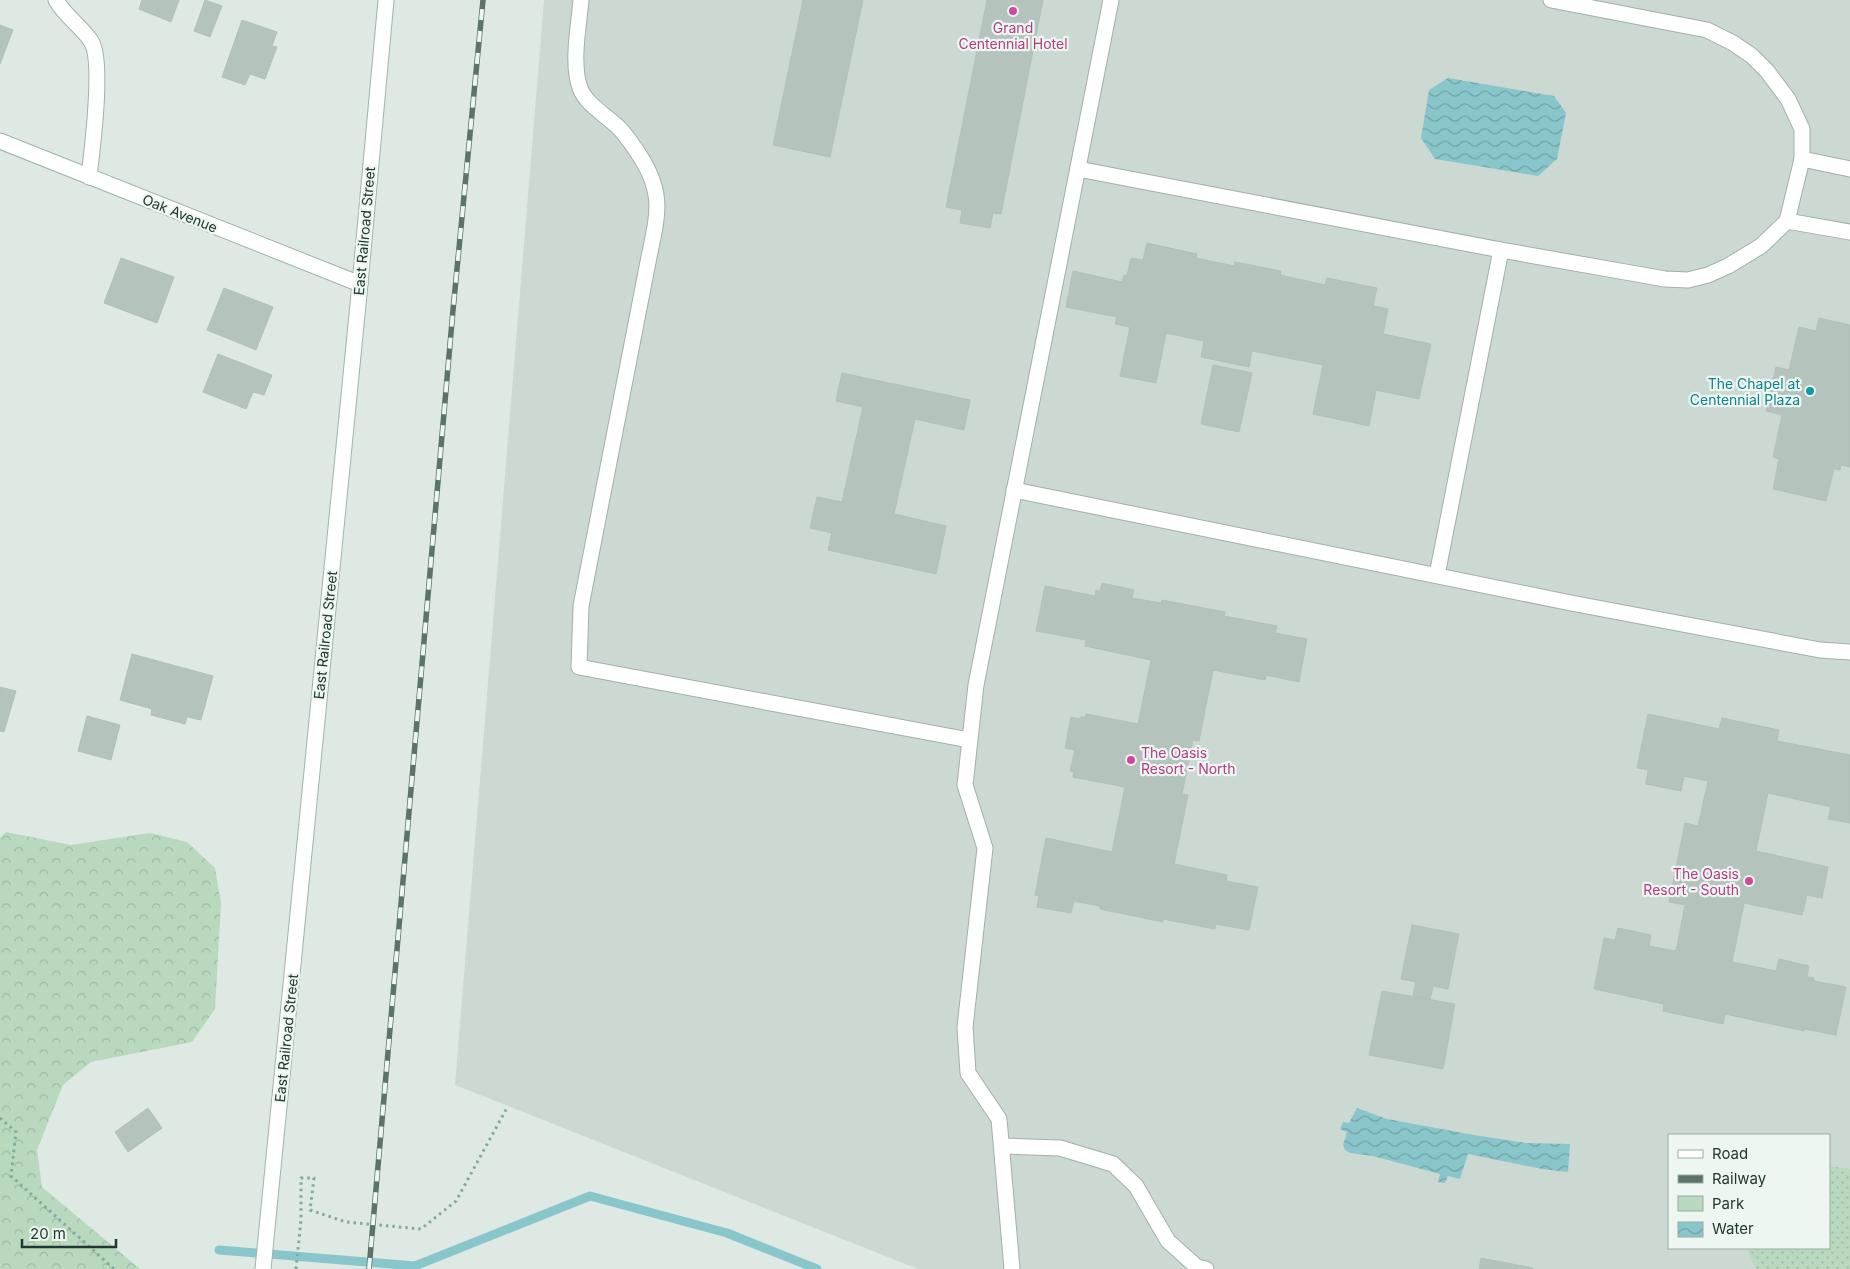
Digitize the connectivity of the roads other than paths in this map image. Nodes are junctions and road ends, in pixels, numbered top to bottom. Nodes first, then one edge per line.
1 (56, 0) edge
2 (386, 0) edge
3 (582, 0) edge
4 (1111, 0) edge
5 (1552, 0) edge
6 (1577, 2) edge
7 (0, 141) edge
8 (1802, 160) junction
9 (1078, 169) junction
10 (1850, 169) edge
11 (89, 176) junction
12 (1787, 221) junction
13 (1850, 232) edge
14 (1501, 250) junction
15 (360, 284) junction
16 (1014, 490) junction
17 (1437, 575) junction
18 (1850, 652) edge
19 (969, 740) junction
20 (1002, 1146) junction
21 (263, 1269) edge
22 (1012, 1269) edge
23 (1206, 1269) edge

1 - 11 street
2 - 15 street, East Railroad Street
3 - 19 street
4 - 9 street
5 - 6 street
6 - 8 street
7 - 11 street, Oak Avenue
8 - 10 street
8 - 12 street
9 - 14 street
9 - 16 street
11 - 15 street, Oak Avenue
12 - 13 street
12 - 14 street
14 - 17 street
15 - 21 street, East Railroad Street
16 - 17 street
16 - 19 street
17 - 18 street
19 - 20 street
20 - 22 street
20 - 23 street

